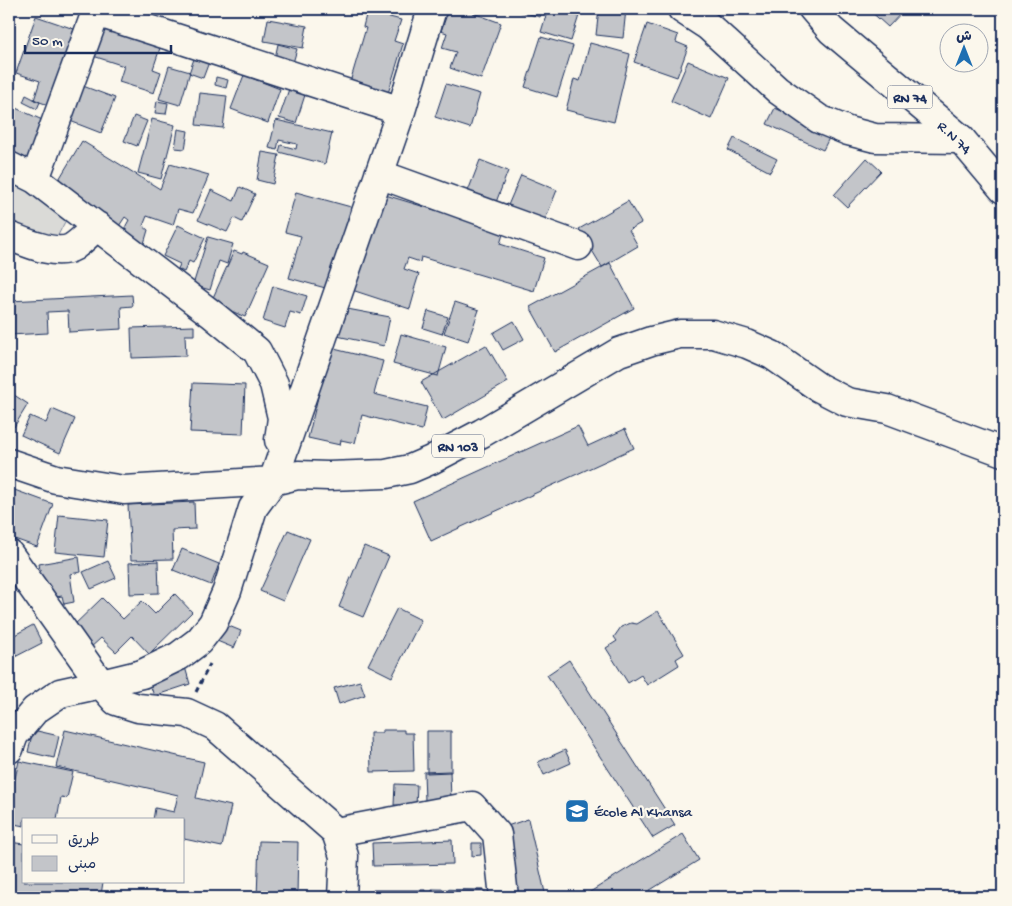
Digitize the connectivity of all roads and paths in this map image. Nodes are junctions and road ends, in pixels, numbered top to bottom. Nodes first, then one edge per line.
1 (432, 9) edge
2 (682, 9) edge
3 (812, 9) edge
4 (97, 10) edge
5 (401, 111) junction
6 (961, 140) junction
7 (9, 166) edge
8 (379, 174) junction
9 (35, 179) junction
10 (1003, 190) edge
11 (97, 226) junction
12 (9, 236) edge
13 (578, 246) dead end
14 (1003, 452) edge
15 (9, 463) edge
16 (273, 482) junction
17 (9, 554) edge
18 (204, 635) junction
19 (101, 684) junction
20 (186, 713) junction
21 (9, 748) edge
22 (336, 832) junction
23 (342, 897) edge
24 (504, 897) edge

1 - 5 street
2 - 6 street
3 - 6 street, R.N 74 / RN 74
4 - 5 street
4 - 9 street
5 - 8 street
6 - 10 street, R.N 74 / RN 74
7 - 9 street
8 - 13 street
8 - 16 street
9 - 11 street
11 - 12 street
11 - 16 street
14 - 16 street, RN 103
15 - 16 street
16 - 18 street
17 - 19 street
18 - 19 street
18 - 20 path
19 - 20 street
19 - 21 street
20 - 22 street
22 - 23 street
22 - 24 street

